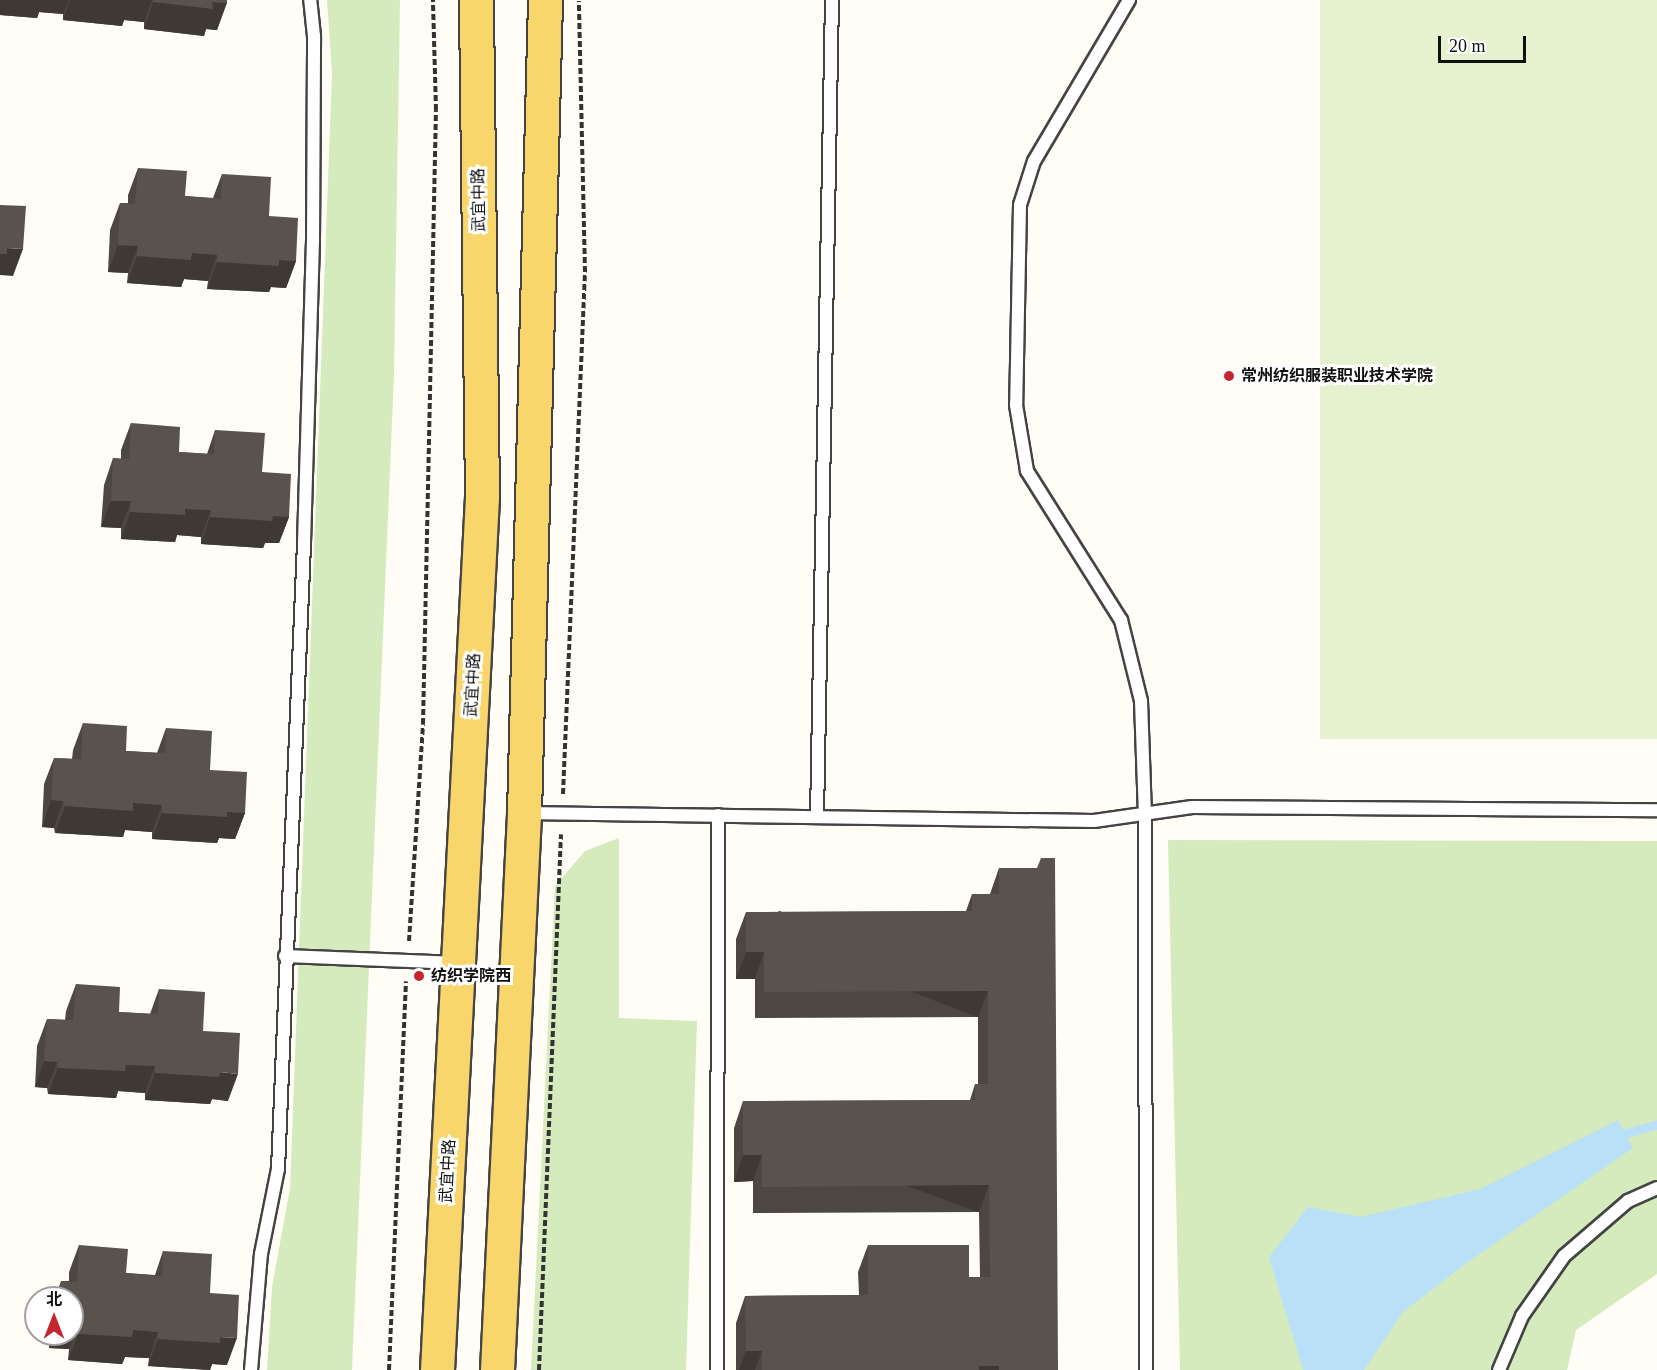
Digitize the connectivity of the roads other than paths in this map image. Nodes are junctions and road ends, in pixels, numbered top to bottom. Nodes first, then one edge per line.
1 (310, 0) edge
2 (476, 0) edge
3 (545, 0) edge
4 (832, 0) edge
5 (1129, 0) edge
6 (1657, 810) edge
7 (524, 813) junction
8 (1145, 813) junction
9 (718, 815) junction
10 (817, 817) junction
11 (285, 956) junction
12 (459, 963) junction
13 (1657, 1188) edge
14 (251, 1370) edge
15 (437, 1370) edge
16 (497, 1370) edge
17 (717, 1370) edge
18 (1146, 1370) edge
19 (1499, 1370) edge

1 - 11 lane
2 - 12 main road, 武宜中路
3 - 7 main road
4 - 10 lane
5 - 8 lane
6 - 8 lane
7 - 9 lane
7 - 16 main road
8 - 10 lane
8 - 18 lane
9 - 10 lane
9 - 17 lane
11 - 12 lane
11 - 14 lane
12 - 15 main road, 武宜中路
13 - 19 lane

